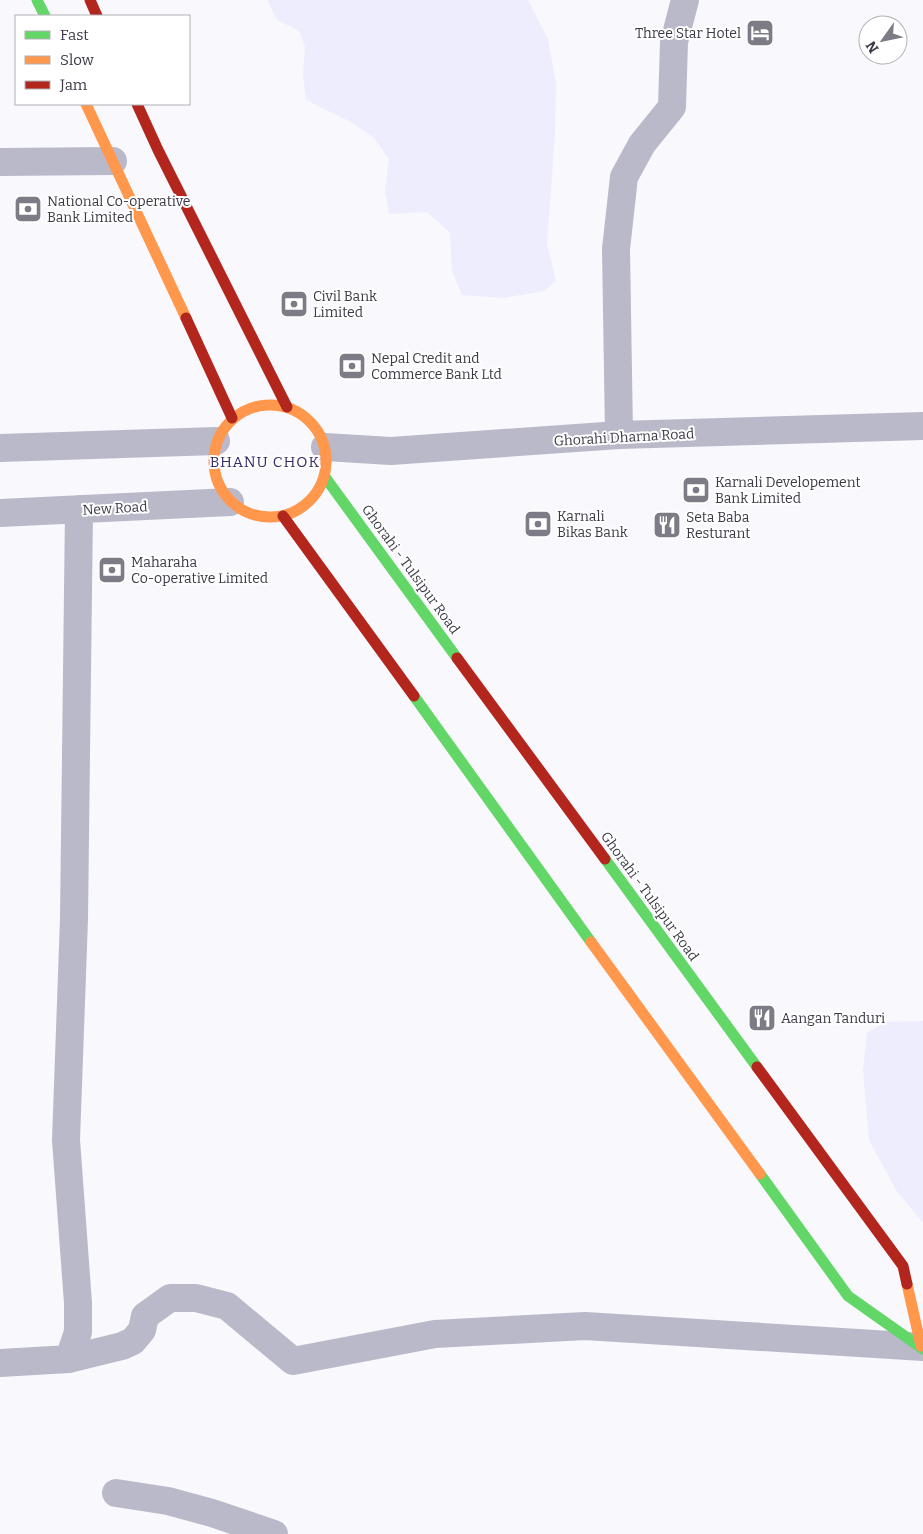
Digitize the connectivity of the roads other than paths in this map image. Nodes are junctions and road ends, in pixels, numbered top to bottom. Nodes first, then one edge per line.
1 (37, 0) edge
2 (90, 0) edge
3 (685, 0) edge
4 (44, 15) edge
5 (97, 15) edge
6 (86, 105) edge
7 (137, 105) edge
8 (113, 161) junction
9 (0, 162) edge
10 (287, 407) junction
11 (232, 418) junction
12 (923, 426) edge
13 (619, 436) junction
14 (216, 441) junction
15 (325, 447) junction
16 (0, 448) edge
17 (325, 477) junction
18 (230, 502) junction
19 (79, 509) junction
20 (0, 514) edge
21 (284, 516) junction
22 (922, 1347) edge
23 (69, 1359) junction
24 (0, 1363) edge
25 (116, 1493) dead end
26 (274, 1534) edge

1 - 4 main road
2 - 5 main road
3 - 13 street
6 - 8 main road
7 - 10 main road
8 - 9 street
8 - 11 main road
10 - 11 main road
10 - 15 main road
11 - 14 main road
12 - 13 street, Ghorahi Dharna Road
13 - 15 street, Ghorahi Dharna Road
14 - 16 street
14 - 18 main road
15 - 17 main road
17 - 21 main road
17 - 22 main road, Ghorahi - Tulsipur Road
18 - 19 street, New Road
18 - 21 main road
19 - 20 street, New Road
19 - 23 street
21 - 22 main road
22 - 23 street
23 - 24 street
25 - 26 street

